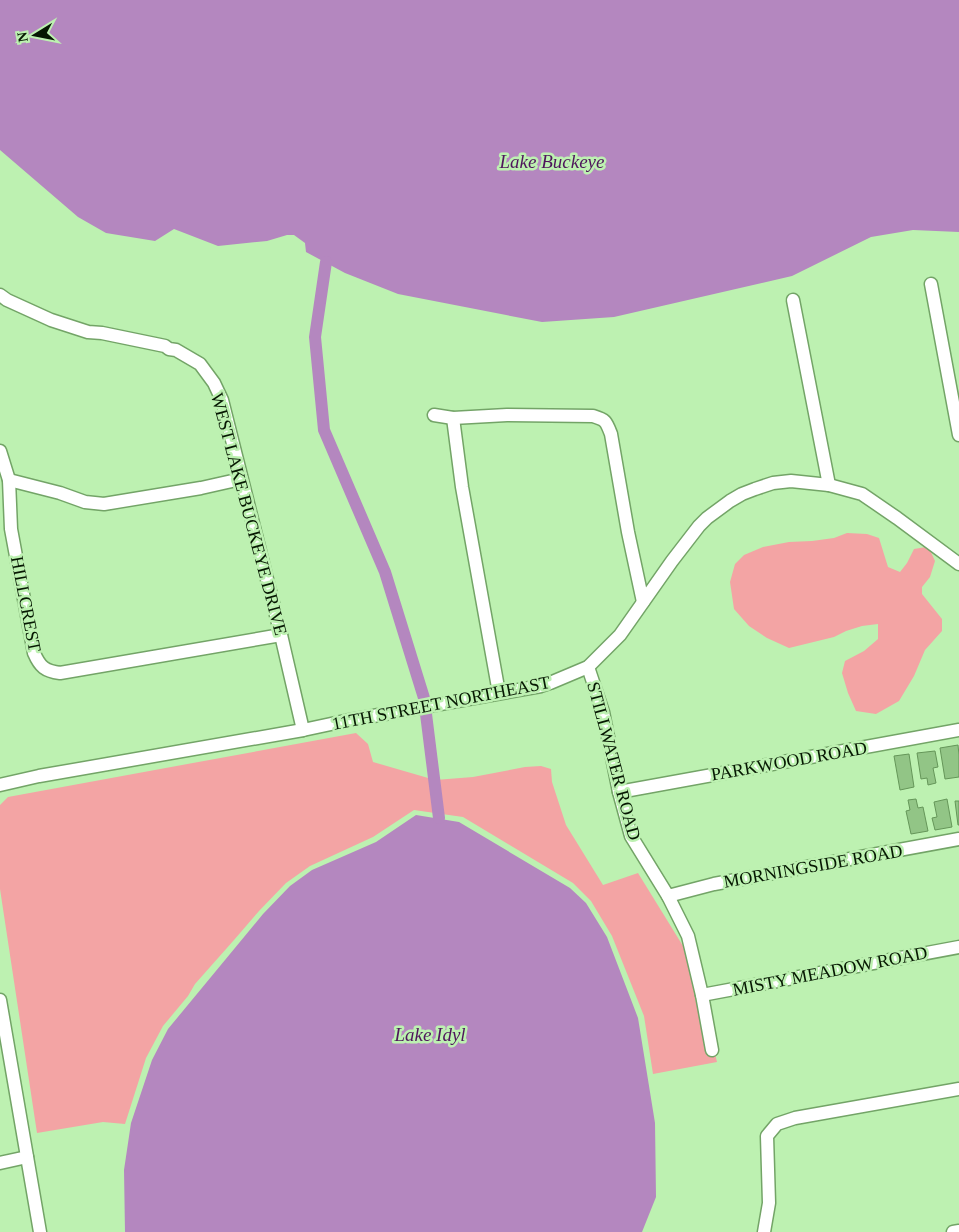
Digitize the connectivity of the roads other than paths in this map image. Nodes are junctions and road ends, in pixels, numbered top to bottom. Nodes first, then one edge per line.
1 (931, 284) dead end
2 (0, 295) edge
3 (793, 300) dead end
4 (434, 415) dead end
5 (453, 418) junction
6 (959, 435) edge
7 (0, 451) edge
8 (241, 479) junction
9 (9, 480) junction
10 (829, 485) junction
11 (959, 564) edge
12 (643, 602) junction
13 (281, 635) junction
14 (588, 667) junction
15 (500, 693) junction
16 (303, 730) junction
17 (959, 730) edge
18 (0, 785) edge
19 (619, 792) junction
20 (959, 839) edge
21 (668, 896) junction
22 (959, 947) edge
23 (702, 995) junction
24 (0, 1000) edge
25 (2, 1026) edge
26 (712, 1050) dead end
27 (959, 1089) edge
28 (27, 1157) junction
29 (0, 1163) edge
30 (959, 1231) edge
31 (40, 1232) edge
32 (764, 1232) edge
33 (953, 1232) edge

1 - 6 street
2 - 8 street, WEST LAKE BUCKEYE DRIVE
3 - 10 street
4 - 5 street
5 - 12 street
5 - 15 street
7 - 9 street, HILLCREST
8 - 9 street
8 - 13 street, WEST LAKE BUCKEYE DRIVE
9 - 13 street, HILLCREST
10 - 11 street, 11TH STREET NORTHEAST
10 - 12 street, 11TH STREET NORTHEAST
12 - 14 street, 11TH STREET NORTHEAST
13 - 16 street, WEST LAKE BUCKEYE DRIVE
14 - 15 street, 11TH STREET NORTHEAST
14 - 19 street, STILLWATER ROAD
15 - 16 street, 11TH STREET NORTHEAST
16 - 18 street, 11TH STREET NORTHEAST
17 - 19 street, PARKWOOD ROAD
19 - 21 street, STILLWATER ROAD
20 - 21 street, MORNINGSIDE ROAD
21 - 23 street, STILLWATER ROAD
22 - 23 street, MISTY MEADOW ROAD
23 - 26 street, STILLWATER ROAD
24 - 25 street
25 - 28 street
27 - 32 street
28 - 29 street
28 - 31 street
30 - 33 street

